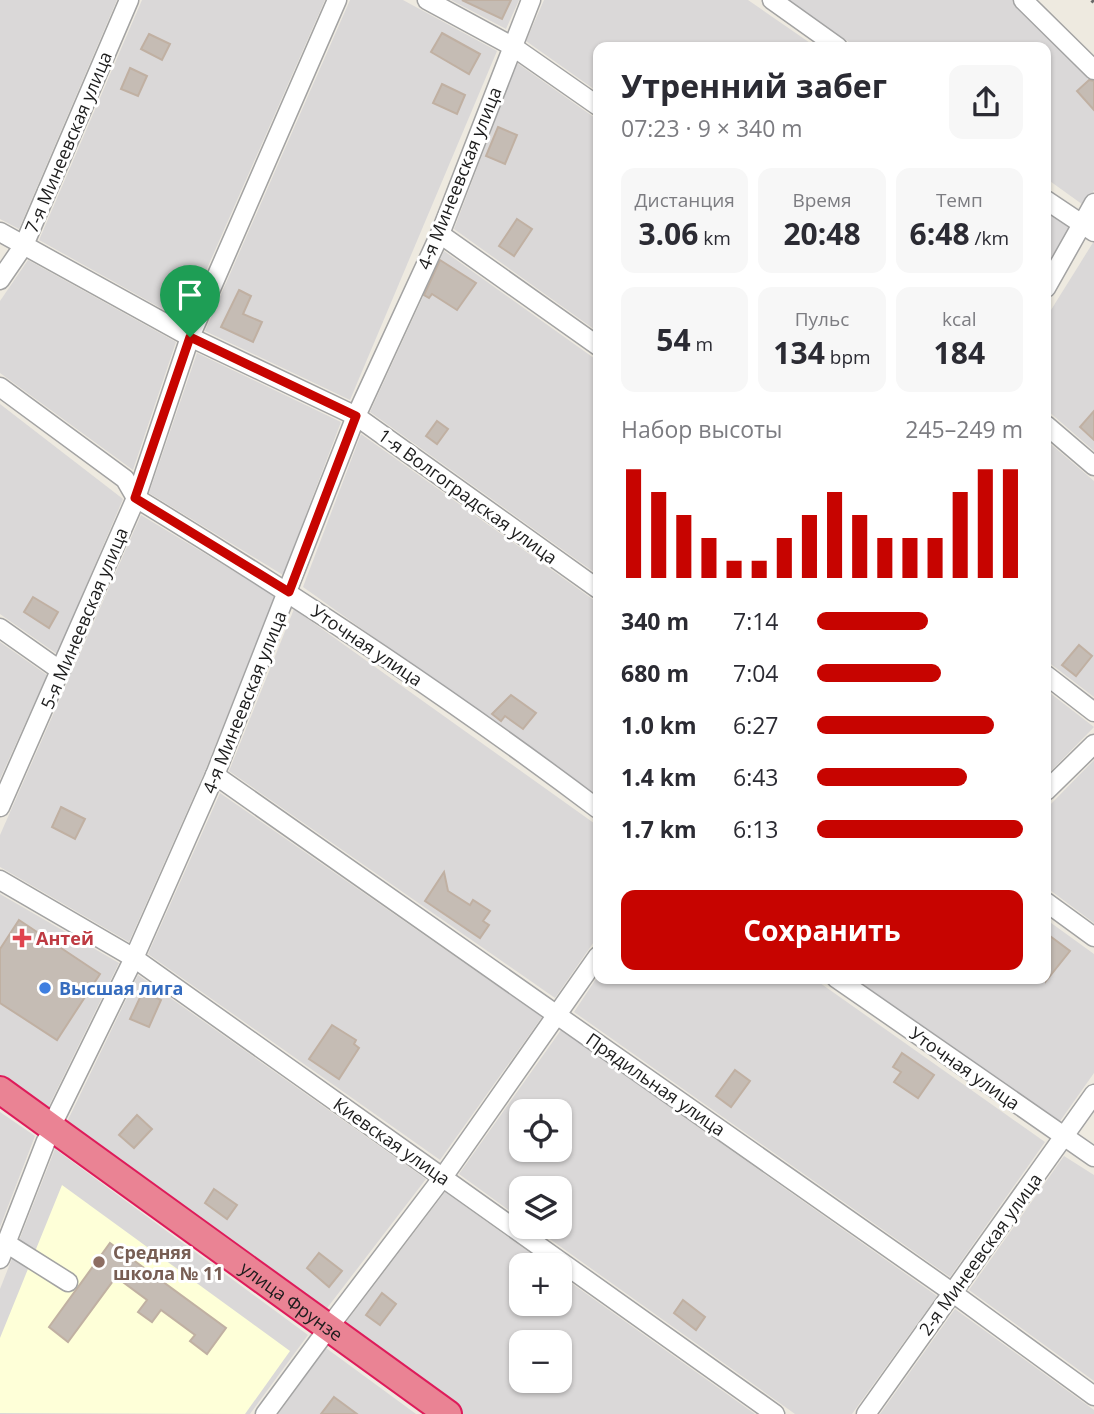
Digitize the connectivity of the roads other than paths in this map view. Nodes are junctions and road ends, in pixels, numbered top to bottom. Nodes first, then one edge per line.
1 (129, 0) edge
2 (337, 0) edge
3 (427, 0) edge
4 (531, 0) edge
5 (772, 0) edge
6 (1023, 0) edge
7 (831, 42) edge
8 (512, 46) junction
9 (1094, 70) edge
10 (593, 103) edge
11 (1051, 203) edge
12 (1094, 203) edge
13 (1088, 229) edge
14 (0, 232) edge
15 (440, 234) junction
16 (24, 245) junction
17 (0, 280) edge
18 (1051, 281) edge
19 (190, 337) junction
20 (593, 342) edge
21 (0, 387) edge
22 (356, 416) junction
23 (1051, 429) edge
24 (1094, 466) edge
25 (135, 498) junction
26 (593, 585) edge
27 (289, 592) junction
28 (0, 628) edge
29 (61, 671) junction
30 (1051, 679) edge
31 (1094, 712) edge
32 (1094, 744) edge
33 (215, 775) junction
34 (1051, 786) edge
35 (593, 805) edge
36 (0, 807) edge
37 (0, 880) edge
38 (1051, 906) edge
39 (1094, 937) edge
40 (134, 958) junction
41 (593, 963) edge
42 (845, 984) edge
43 (558, 1014) junction
44 (0, 1090) edge
45 (1094, 1094) edge
46 (0, 1108) edge
47 (49, 1133) junction
48 (1064, 1137) junction
49 (1094, 1157) edge
50 (443, 1177) junction
51 (3, 1251) edge
52 (68, 1282) dead end
53 (953, 1293) junction
54 (325, 1333) junction
55 (1094, 1396) edge
56 (265, 1414) edge
57 (423, 1414) edge
58 (448, 1414) edge
59 (775, 1414) edge
60 (866, 1414) edge

1 - 16 street, 7-я Минеевская улица
2 - 19 street, 5-я Минеевская улица
3 - 8 street
4 - 8 street, 4-я Минеевская улица
5 - 7 street
6 - 9 street
8 - 10 street
8 - 15 street, 4-я Минеевская улица
11 - 13 street
12 - 13 street
13 - 18 street
14 - 16 street, 1-я Волгоградская улица
15 - 20 street
15 - 22 street, 4-я Минеевская улица
16 - 17 street, 7-я Минеевская улица
16 - 19 street, 1-я Волгоградская улица
19 - 22 street, 1-я Волгоградская улица
19 - 25 street, 5-я Минеевская улица
21 - 25 street, Уточная улица
22 - 26 street, 1-я Волгоградская улица
22 - 27 street, 4-я Минеевская улица
23 - 24 street
25 - 27 street, Уточная улица
25 - 29 street, 5-я Минеевская улица
27 - 33 street, 4-я Минеевская улица
27 - 35 street, Уточная улица
28 - 29 street
29 - 36 street, 5-я Минеевская улица
30 - 31 street
32 - 34 street
33 - 40 street, 4-я Минеевская улица
33 - 43 street, Прядильная улица
37 - 40 street, Киевская улица
38 - 39 street
40 - 47 street, 4-я Минеевская улица
40 - 50 street, Киевская улица
41 - 43 street
42 - 48 street, Уточная улица
43 - 50 street
43 - 53 street, Прядильная улица
44 - 47 highway, улица Фрунзе
45 - 48 street, 2-я Минеевская улица
46 - 47 highway, улица Фрунзе
47 - 51 street, 4-я Минеевская улица
47 - 54 highway, улица Фрунзе
48 - 49 street, Уточная улица
48 - 53 street, 2-я Минеевская улица
50 - 54 street
50 - 59 street, Киевская улица
51 - 52 street
53 - 55 street, Прядильная улица
53 - 60 street, 2-я Минеевская улица
54 - 56 street
54 - 57 highway, улица Фрунзе
54 - 58 highway, улица Фрунзе

